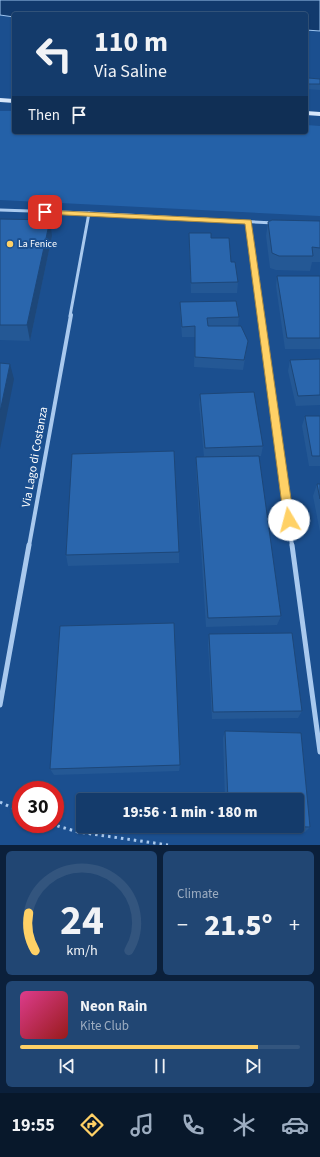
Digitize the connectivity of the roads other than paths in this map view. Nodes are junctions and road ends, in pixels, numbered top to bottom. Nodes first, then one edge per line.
1 (0, 100) edge
2 (12, 100) edge
3 (308, 113) edge
4 (320, 114) edge
5 (0, 210) edge
6 (89, 213) junction
7 (249, 222) junction
8 (280, 223) edge
9 (0, 705) edge
10 (320, 752) edge

1 - 2 street
3 - 4 street
5 - 6 street
6 - 7 street
6 - 9 street, Via Lago di Costanza
7 - 8 street
7 - 10 street

